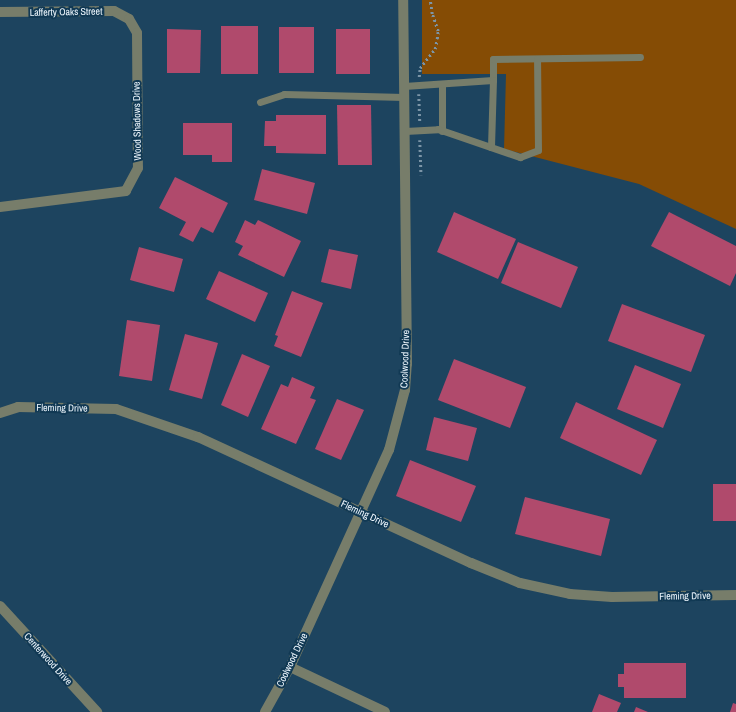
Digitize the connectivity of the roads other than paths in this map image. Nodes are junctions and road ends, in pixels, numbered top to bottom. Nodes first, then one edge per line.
1 (404, 0) edge
2 (0, 12) edge
3 (129, 19) joint
4 (640, 57) dead end
5 (537, 59) junction
6 (493, 80) junction
7 (442, 84) junction
8 (404, 86) junction
9 (404, 97) junction
10 (260, 102) dead end
11 (405, 131) junction
12 (442, 131) junction
13 (491, 147) junction
14 (0, 207) edge
15 (0, 413) edge
16 (361, 512) junction
17 (736, 596) edge
18 (0, 606) edge
19 (290, 667) junction
20 (97, 712) edge
21 (265, 712) edge
22 (385, 712) edge

1 - 8 street, Coolwood Drive
2 - 3 street, Lafferty Oaks Street
3 - 14 street, Wood Shadows Drive
4 - 5 lane
5 - 6 lane
5 - 13 lane
6 - 7 lane
6 - 13 lane
7 - 8 lane
7 - 12 lane
8 - 9 street, Coolwood Drive
9 - 10 lane
9 - 11 street, Coolwood Drive
11 - 12 lane
11 - 16 street, Coolwood Drive
12 - 13 lane
15 - 16 street, Fleming Drive
16 - 17 street, Fleming Drive
16 - 19 street, Coolwood Drive
18 - 20 street, Centerwood Drive
19 - 21 street, Coolwood Drive
19 - 22 street

